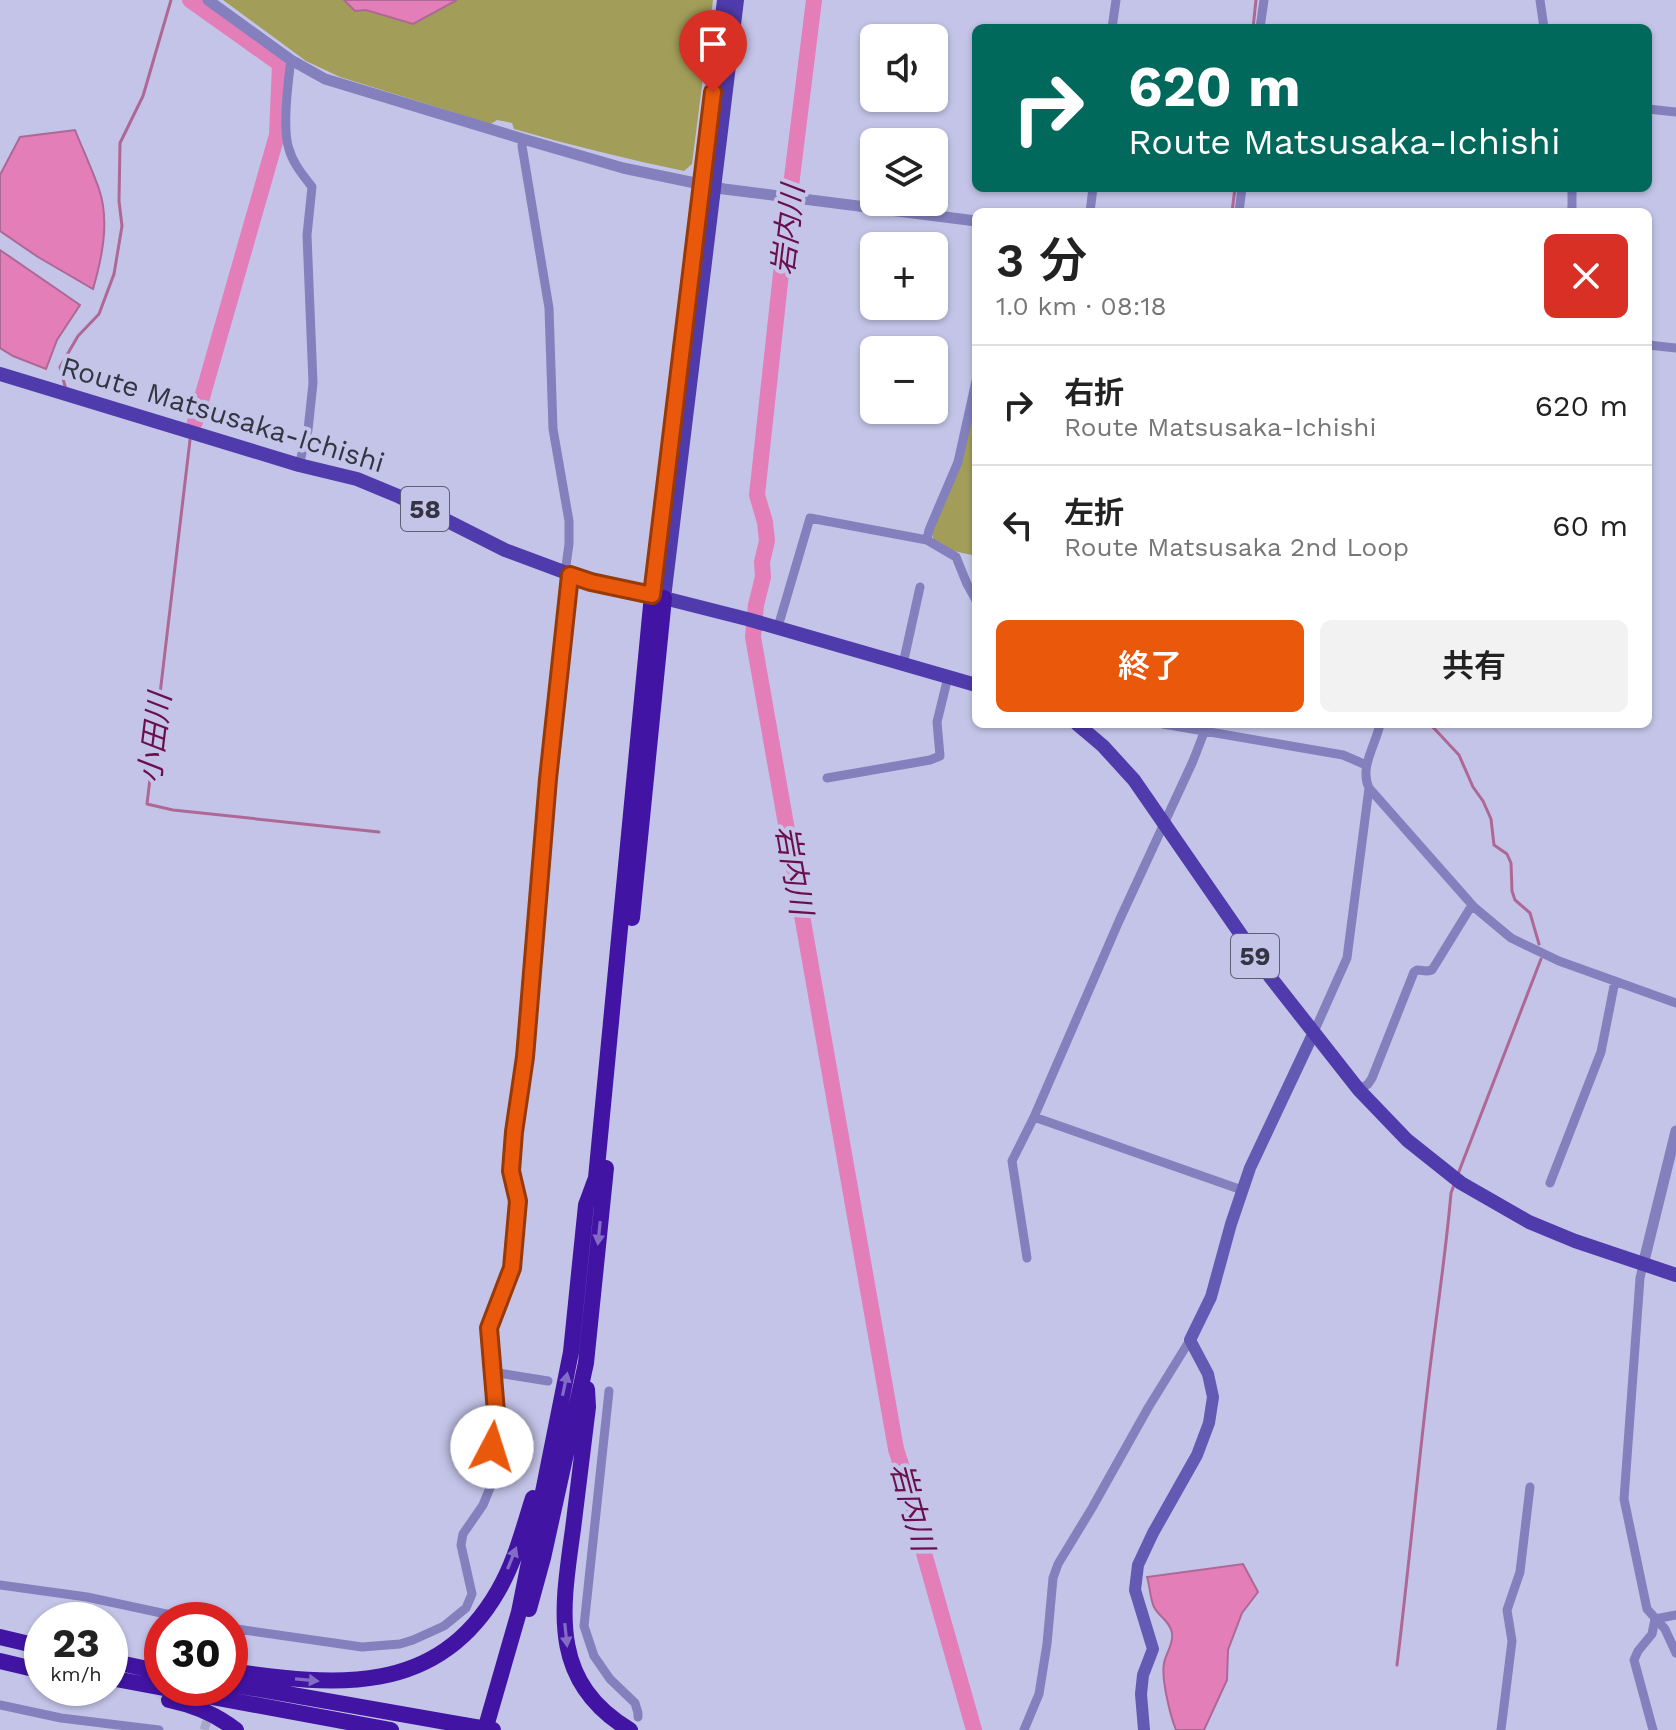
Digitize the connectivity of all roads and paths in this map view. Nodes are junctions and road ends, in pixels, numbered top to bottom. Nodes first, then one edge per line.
1 (208, 0) edge
2 (724, 0) edge
3 (737, 0) edge
4 (1116, 0) edge
5 (1264, 0) edge
6 (1540, 0) edge
7 (1113, 24) edge
8 (1261, 24) edge
9 (1543, 24) edge
10 (291, 60) junction
11 (1652, 109) edge
12 (1676, 112) edge
13 (523, 139) junction
14 (708, 186) junction
15 (972, 220) edge
16 (1652, 345) edge
17 (1676, 348) edge
18 (0, 374) edge
19 (972, 399) edge
20 (299, 465) junction
21 (927, 540) junction
22 (567, 574) junction
23 (920, 587) dead end
24 (972, 593) edge
25 (658, 597) junction
26 (780, 620) dead end
27 (903, 664) junction
28 (948, 677) junction
29 (972, 684) edge
30 (1082, 728) edge
31 (1193, 728) edge
32 (1379, 728) edge
33 (1205, 730) junction
34 (1366, 765) junction
35 (827, 778) dead end
36 (1369, 788) junction
37 (1164, 823) junction
38 (1472, 905) junction
39 (1615, 981) junction
40 (1676, 1003) edge
41 (1314, 1032) junction
42 (1359, 1090) junction
43 (1034, 1117) junction
44 (1676, 1131) edge
45 (1550, 1183) dead end
46 (1242, 1190) junction
47 (1027, 1258) dead end
48 (1643, 1265) junction
49 (1676, 1275) edge
50 (1190, 1340) junction
51 (586, 1363) junction
52 (492, 1372) junction
53 (548, 1381) dead end
54 (609, 1391) dead end
55 (549, 1460) junction
56 (1530, 1487) dead end
57 (0, 1585) edge
58 (144, 1609) edge
59 (1676, 1615) edge
60 (1655, 1619) junction
61 (248, 1631) edge
62 (24, 1641) edge
63 (1, 1643) edge
64 (24, 1645) edge
65 (1676, 1653) edge
66 (24, 1654) edge
67 (0, 1661) edge
68 (24, 1667) edge
69 (248, 1673) edge
70 (128, 1681) edge
71 (248, 1687) edge
72 (128, 1690) edge
73 (0, 1705) edge
74 (634, 1724) edge
75 (159, 1730) edge
76 (236, 1730) edge
77 (391, 1730) edge
78 (485, 1730) edge
79 (494, 1730) edge
80 (1024, 1730) edge
81 (1144, 1730) edge
82 (1501, 1730) edge
83 (1653, 1730) edge

1 - 10 street
2 - 14 main road
3 - 14 main road
4 - 7 street
5 - 8 street
6 - 9 street
10 - 13 street
10 - 20 street
11 - 12 street
13 - 14 street
13 - 22 street
14 - 15 street
14 - 25 main road
16 - 17 street
18 - 20 main road, Route Matsusaka-Ichishi / 58
19 - 21 street
20 - 22 main road, Route Matsusaka-Ichishi / 58
21 - 24 street
21 - 26 street
22 - 25 main road, Route Matsusaka-Ichishi / 58
22 - 52 street
23 - 27 street
25 - 27 main road, Route Matsusaka-Ichishi
25 -> 51 highway
55 -> 25 highway
27 - 28 main road, Route Matsusaka-Ichishi
28 - 29 main road, Route Matsusaka-Ichishi
28 - 35 street
30 - 37 main road, 59
31 - 33 street
32 - 34 street
33 - 34 street
33 - 37 street
34 - 36 street
36 - 38 street
36 - 41 street
37 - 41 main road, 59
37 - 43 street
38 - 39 street
38 - 42 street
39 - 40 street
39 - 45 street
41 - 42 main road, 59
41 - 46 main road
42 - 48 main road, 59
43 - 46 street
43 - 47 street
44 - 48 street
46 - 50 main road
48 - 49 main road, 59
48 - 60 street
50 - 80 street
50 - 81 main road
51 -> 74 highway
51 - 79 highway
52 - 53 street
52 - 61 street
54 - 74 street
69 -> 55 highway
55 - 78 highway
56 - 82 street
57 - 58 street
59 - 60 street
60 - 65 street
60 - 83 street
62 - 63 highway
63 - 64 highway
63 - 66 highway
67 - 68 highway
70 - 77 highway
71 - 79 highway, bridge
72 - 76 highway
73 - 75 street

